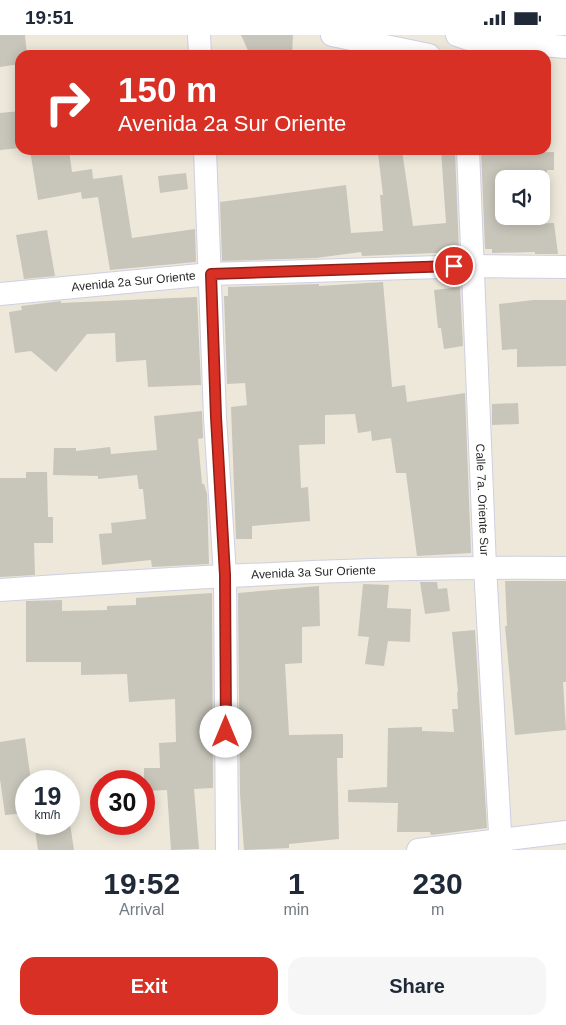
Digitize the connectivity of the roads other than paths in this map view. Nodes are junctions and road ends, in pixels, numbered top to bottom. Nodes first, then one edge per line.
1 (198, 35) edge
2 (332, 35) edge
3 (465, 36) edge
4 (566, 47) edge
5 (200, 50) edge
6 (405, 50) edge
7 (566, 58) edge
8 (551, 60) edge
9 (204, 155) edge
10 (468, 155) edge
11 (473, 266) junction
12 (566, 267) edge
13 (211, 274) junction
14 (0, 294) edge
15 (485, 567) junction
16 (566, 568) edge
17 (225, 575) junction
18 (0, 590) edge
19 (566, 832) edge
20 (500, 845) edge
21 (227, 850) edge
22 (418, 850) edge

1 - 5 street
2 - 6 street
3 - 4 street
7 - 8 street
9 - 13 street
10 - 11 street, Calle 7a. Oriente Sur
11 - 12 street, Avenida 2a Sur Oriente
11 - 13 street, Avenida 2a Sur Oriente
11 - 15 street, Calle 7a. Oriente Sur
13 - 14 street, Avenida 2a Sur Oriente
13 - 17 street
15 - 16 street, Avenida 3a Sur Oriente
15 - 17 street, Avenida 3a Sur Oriente
15 - 20 street, Calle 7a. Oriente Sur
17 - 18 street, Avenida 3a Sur Oriente
17 - 21 street
19 - 20 street
20 - 22 street

